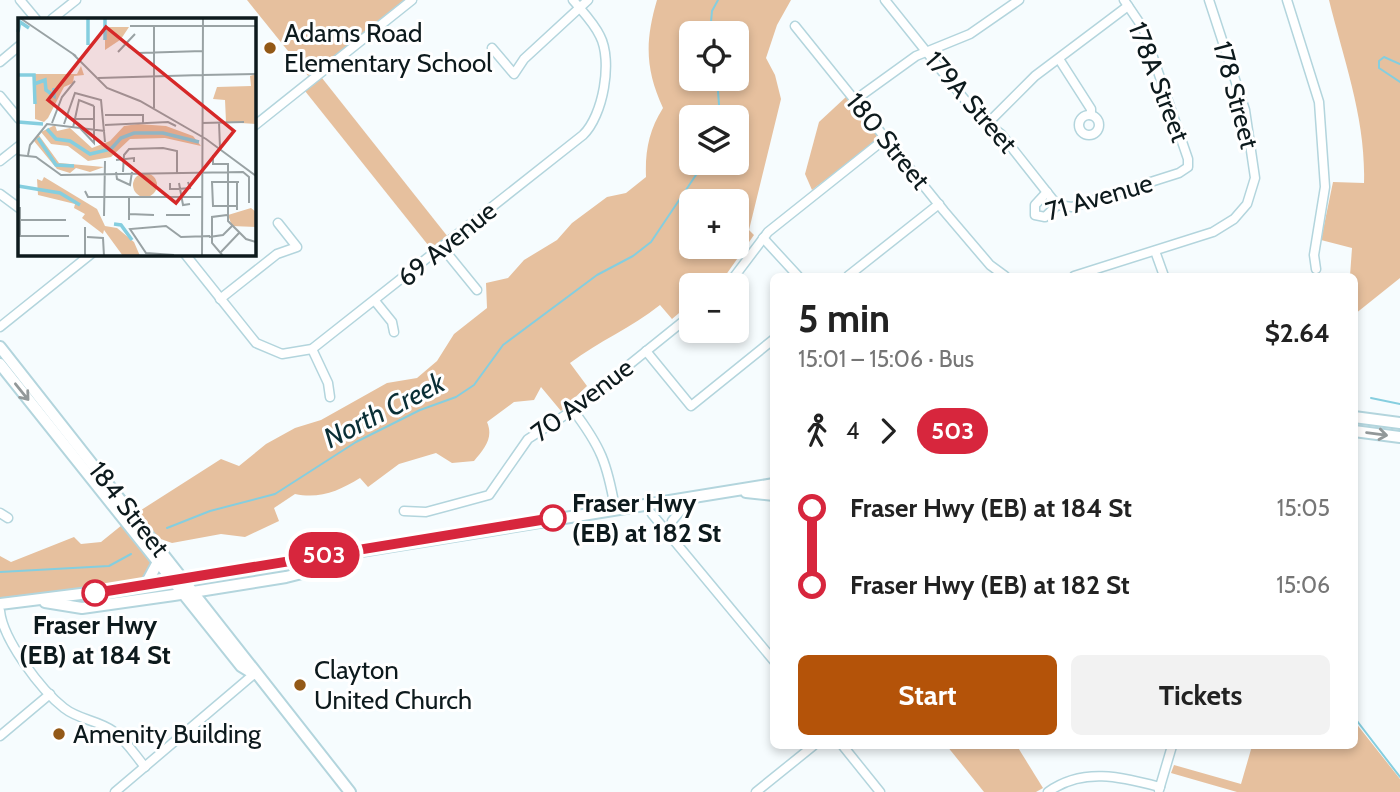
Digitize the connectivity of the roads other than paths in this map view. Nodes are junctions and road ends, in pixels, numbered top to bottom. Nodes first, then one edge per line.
1 (20, 0) edge
2 (76, 0) edge
3 (412, 0) edge
4 (588, 0) edge
5 (885, 0) edge
6 (1019, 0) edge
7 (1209, 0) edge
8 (1287, 0) edge
9 (1126, 3) edge
10 (576, 4) edge
11 (35, 18) edge
12 (53, 18) edge
13 (795, 26) dead end
14 (18, 47) edge
15 (492, 48) dead end
16 (926, 51) junction
17 (1059, 58) junction
18 (0, 62) edge
19 (0, 96) edge
20 (855, 100) junction
21 (1090, 115) dead end
22 (18, 118) edge
23 (256, 124) edge
24 (987, 124) junction
25 (886, 138) junction
26 (18, 147) edge
27 (0, 161) edge
28 (1188, 167) joint
29 (1047, 192) junction
30 (0, 194) edge
31 (939, 204) junction
32 (1057, 205) junction
33 (18, 207) edge
34 (278, 223) dead end
35 (763, 238) junction
36 (442, 247) junction
37 (1155, 251) junction
38 (89, 256) edge
39 (187, 256) edge
40 (1316, 269) dead end
41 (736, 273) edge
42 (795, 273) edge
43 (852, 273) edge
44 (1002, 273) edge
45 (1084, 273) edge
46 (1163, 273) edge
47 (477, 290) dead end
48 (220, 299) junction
49 (375, 301) junction
50 (679, 325) edge
51 (0, 327) edge
52 (394, 332) dead end
53 (770, 343) edge
54 (0, 347) edge
55 (312, 349) junction
56 (646, 351) junction
57 (0, 364) edge
58 (330, 397) dead end
59 (573, 410) junction
60 (1358, 418) edge
61 (1400, 423) edge
62 (1358, 432) edge
63 (1400, 437) edge
64 (61, 440) junction
65 (78, 444) junction
66 (770, 485) edge
67 (729, 491) junction
68 (770, 495) edge
69 (692, 497) junction
70 (615, 508) junction
71 (404, 511) dead end
72 (652, 514) dead end
73 (672, 535) junction
74 (351, 552) junction
75 (158, 562) junction
76 (179, 581) junction
77 (145, 586) junction
78 (221, 588) junction
79 (188, 593) junction
80 (35, 601) junction
81 (0, 604) edge
82 (0, 611) edge
83 (212, 615) junction
84 (770, 656) edge
85 (254, 674) junction
86 (50, 694) junction
87 (0, 736) edge
88 (809, 749) edge
89 (845, 749) edge
90 (1171, 749) edge
91 (145, 767) junction
92 (1159, 789) edge
93 (114, 792) edge
94 (350, 792) edge
95 (756, 792) edge
96 (880, 792) edge
97 (1048, 792) edge

1 - 11 street
2 - 12 street
3 - 23 street
4 - 10 street
5 - 16 street, 179A Street
6 - 16 street
7 - 37 street, 178 Street
8 - 40 street
9 - 17 street
9 - 28 street, 178A Street
10 - 15 street
10 - 36 street, 69 Avenue
13 - 20 street, 180 Street
14 - 18 street
16 - 20 street
16 - 24 street, 179A Street
17 - 21 street
17 - 24 street
19 - 22 street
20 - 25 street, 180 Street
24 - 29 street, 179A Street
25 - 31 street, 180 Street
25 - 35 street
26 - 27 street
28 - 32 street, 71 Avenue
29 - 32 street, 179A Street
29 - 32 street, 71 Avenue
30 - 33 street
31 - 43 street
31 - 44 street, 180 Street
34 - 48 street
35 - 41 street
35 - 42 street
36 - 47 street
36 - 49 street, 69 Avenue
37 - 45 street
37 - 46 street
38 - 51 street
39 - 48 street
48 - 55 street
49 - 52 street
49 - 55 street, 69 Avenue
50 - 56 street, 70 Avenue
53 - 56 street
54 - 65 main road, 184 Street
55 - 58 street
56 - 59 street, 70 Avenue
57 -> 64 main road, 184 Street
59 - 70 street
59 - 71 street, 70 Avenue
60 - 61 main road
62 -> 63 main road
64 - 65 main road
64 - 75 main road, 184 Street
65 - 76 main road, 184 Street
66 - 67 main road
67 - 68 main road
67 - 69 main road
69 - 70 main road
69 - 73 street
70 - 74 main road
72 - 73 street
73 - 84 street
74 - 76 main road
74 - 78 main road
75 - 76 main road, 184 Street
75 - 77 main road
76 - 77 main road
76 - 79 main road, 184 Street
77 - 80 main road
78 - 79 main road
78 - 83 main road
79 - 80 main road
79 - 83 main road, 184 Street
79 - 85 main road, 184 Street
80 - 81 main road
82 - 86 street
83 - 85 main road, 184 Street
85 - 91 street
85 - 94 main road, 184 Street
86 - 87 street
86 - 91 street
88 - 95 street
89 - 96 street
90 - 92 street
91 - 93 street
92 - 97 street

